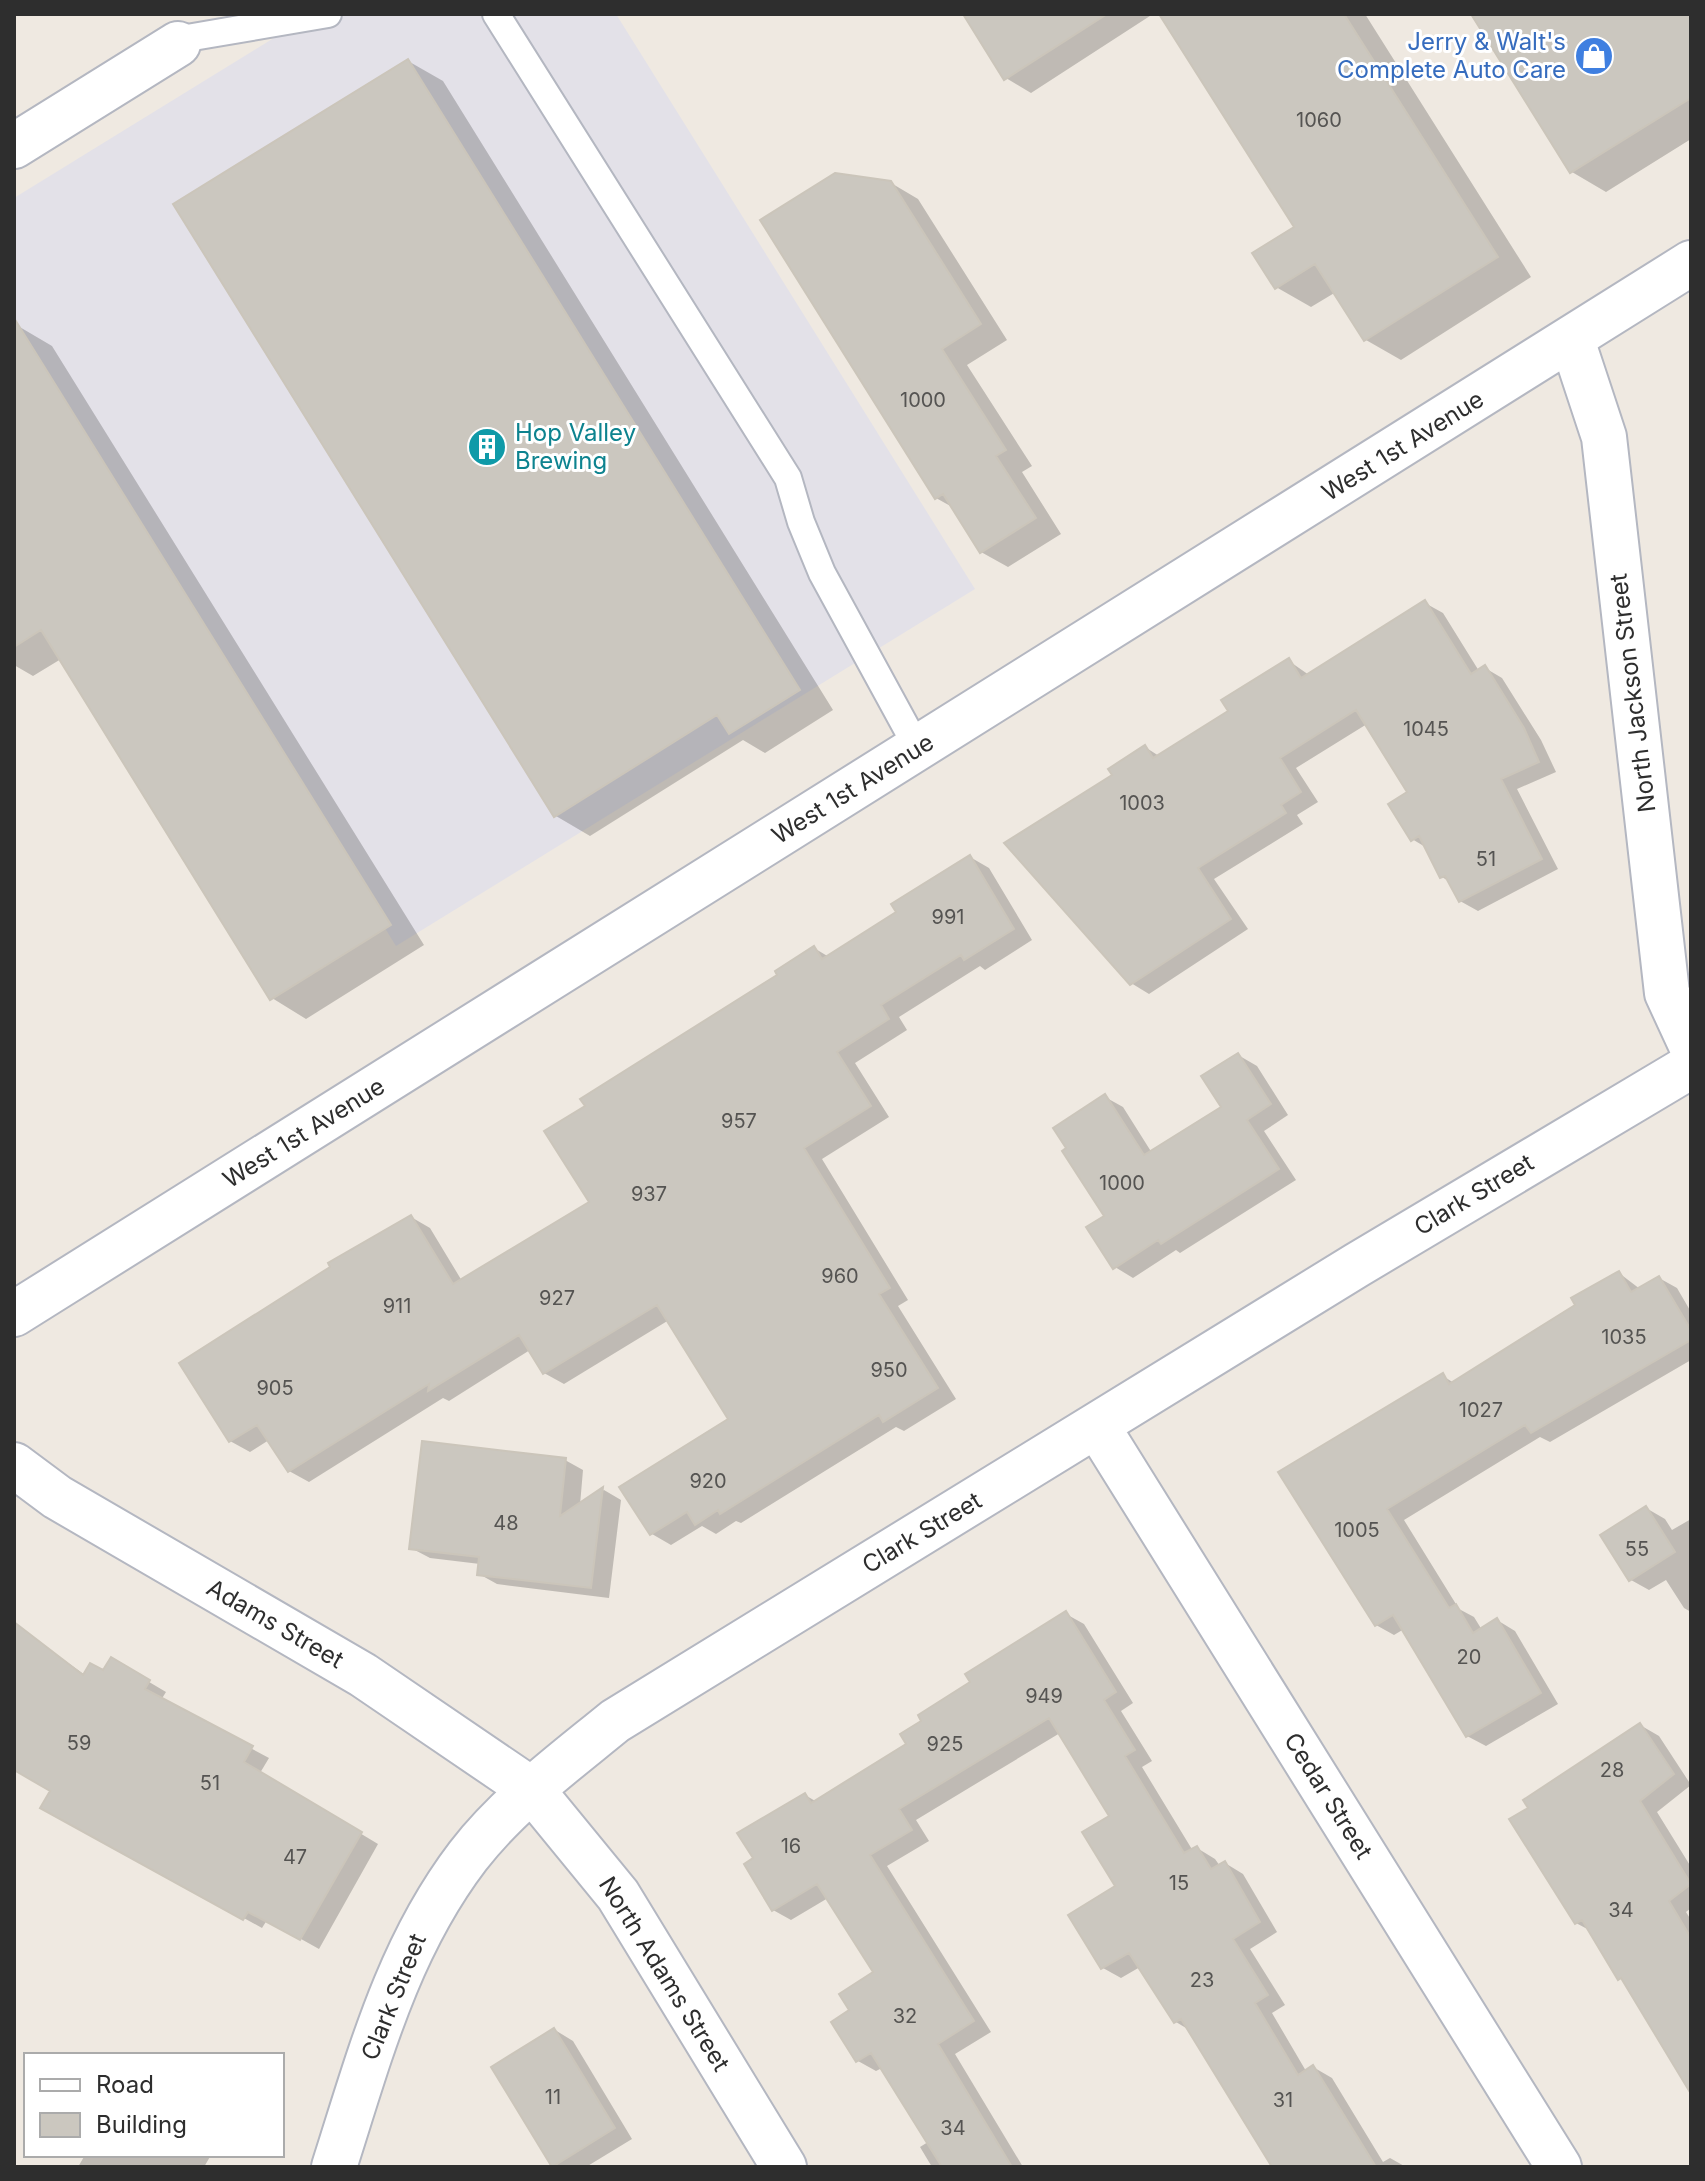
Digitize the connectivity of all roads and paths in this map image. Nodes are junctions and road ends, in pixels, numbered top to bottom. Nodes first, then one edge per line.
1 (328, 14) edge
2 (496, 14) edge
3 (178, 44) joint
4 (14, 146) edge
5 (1691, 263) edge
6 (1572, 340) junction
7 (918, 749) junction
8 (1691, 1045) edge
9 (1691, 1066) edge
10 (14, 1314) edge
11 (1097, 1426) junction
12 (14, 1465) edge
13 (532, 1790) junction
14 (334, 2167) edge
15 (784, 2167) edge
16 (1559, 2167) edge

1 - 3 lane
2 - 7 lane
3 - 4 street
5 - 6 street, West 1st Avenue
6 - 7 street, West 1st Avenue
6 - 8 street, North Jackson Street
7 - 10 street, West 1st Avenue
9 - 11 street, Clark Street
11 - 13 street, Clark Street
11 - 16 street, Cedar Street
12 - 13 street, Adams Street
13 - 14 street, Clark Street
13 - 15 street, North Adams Street

